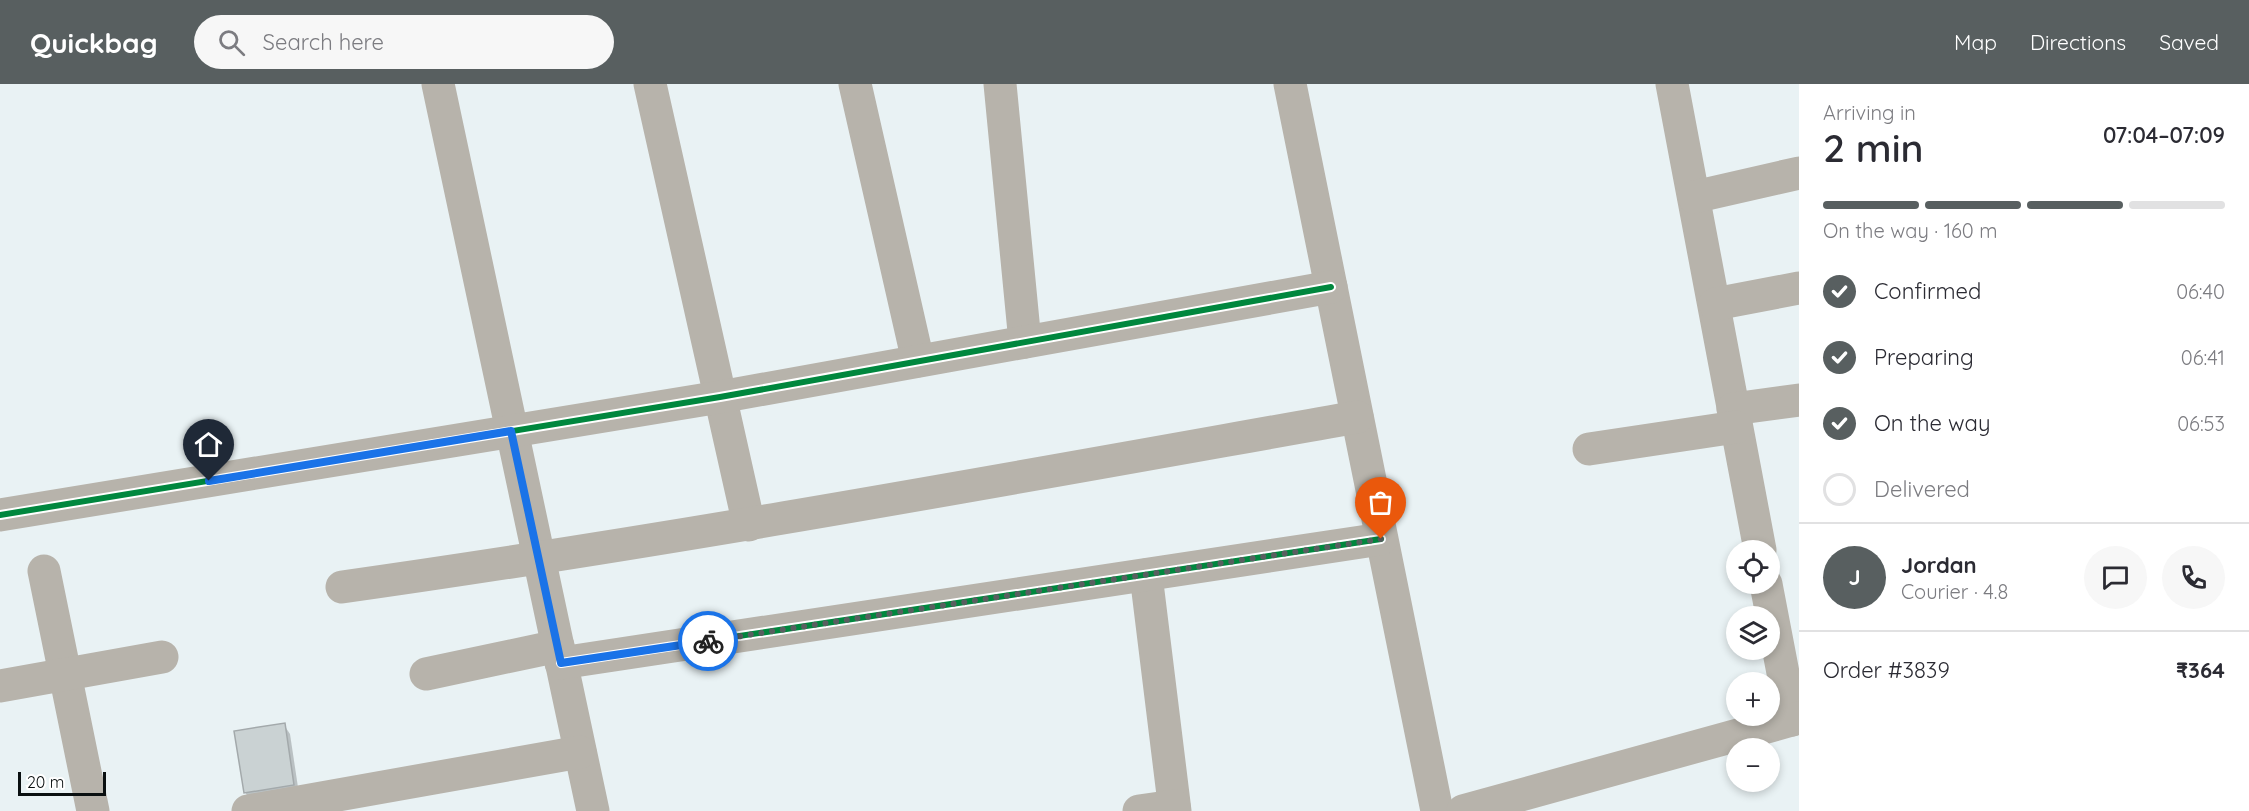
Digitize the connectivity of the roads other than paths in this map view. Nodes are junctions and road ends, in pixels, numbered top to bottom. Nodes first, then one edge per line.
1 (438, 84) edge
2 (650, 84) edge
3 (855, 84) edge
4 (1000, 84) edge
5 (1290, 84) edge
6 (1672, 84) edge
7 (1799, 173) edge
8 (1694, 197) junction
9 (1331, 287) junction
10 (1799, 288) edge
11 (1715, 304) junction
12 (1025, 342) junction
13 (918, 361) junction
14 (720, 397) junction
15 (1799, 400) edge
16 (1357, 417) junction
17 (1735, 418) junction
18 (511, 431) junction
19 (1589, 449) dead end
20 (0, 515) edge
21 (749, 525) junction
22 (1381, 539) junction
23 (1758, 540) edge
24 (539, 559) junction
25 (44, 572) dead end
26 (1146, 575) junction
27 (342, 587) dead end
28 (1768, 594) edge
29 (560, 655) junction
30 (162, 657) dead end
31 (426, 674) dead end
32 (64, 675) junction
33 (0, 686) edge
34 (1795, 719) edge
35 (580, 752) junction
36 (1174, 809) edge
37 (93, 811) edge
38 (248, 811) edge
39 (593, 811) edge
40 (1139, 811) edge
41 (1437, 811) edge
42 (1463, 811) edge

1 - 18 street
2 - 14 street
3 - 13 street
4 - 12 street
5 - 9 street
6 - 8 street
7 - 8 street
8 - 11 street
9 - 12 street
9 - 16 street
10 - 11 street
11 - 17 street
12 - 13 street
13 - 14 street
14 - 18 street
14 - 21 street
15 - 17 street
16 - 21 street
16 - 22 street
17 - 19 street
17 - 23 street
18 - 20 street
18 - 24 street
21 - 24 street
22 - 26 street
22 - 41 street
24 - 27 street
24 - 29 street
25 - 32 street
26 - 29 street
26 - 36 street
28 - 34 street
29 - 31 street
29 - 35 street
30 - 32 street
32 - 33 street
32 - 37 street
34 - 42 street
35 - 38 street
35 - 39 street
36 - 40 street

